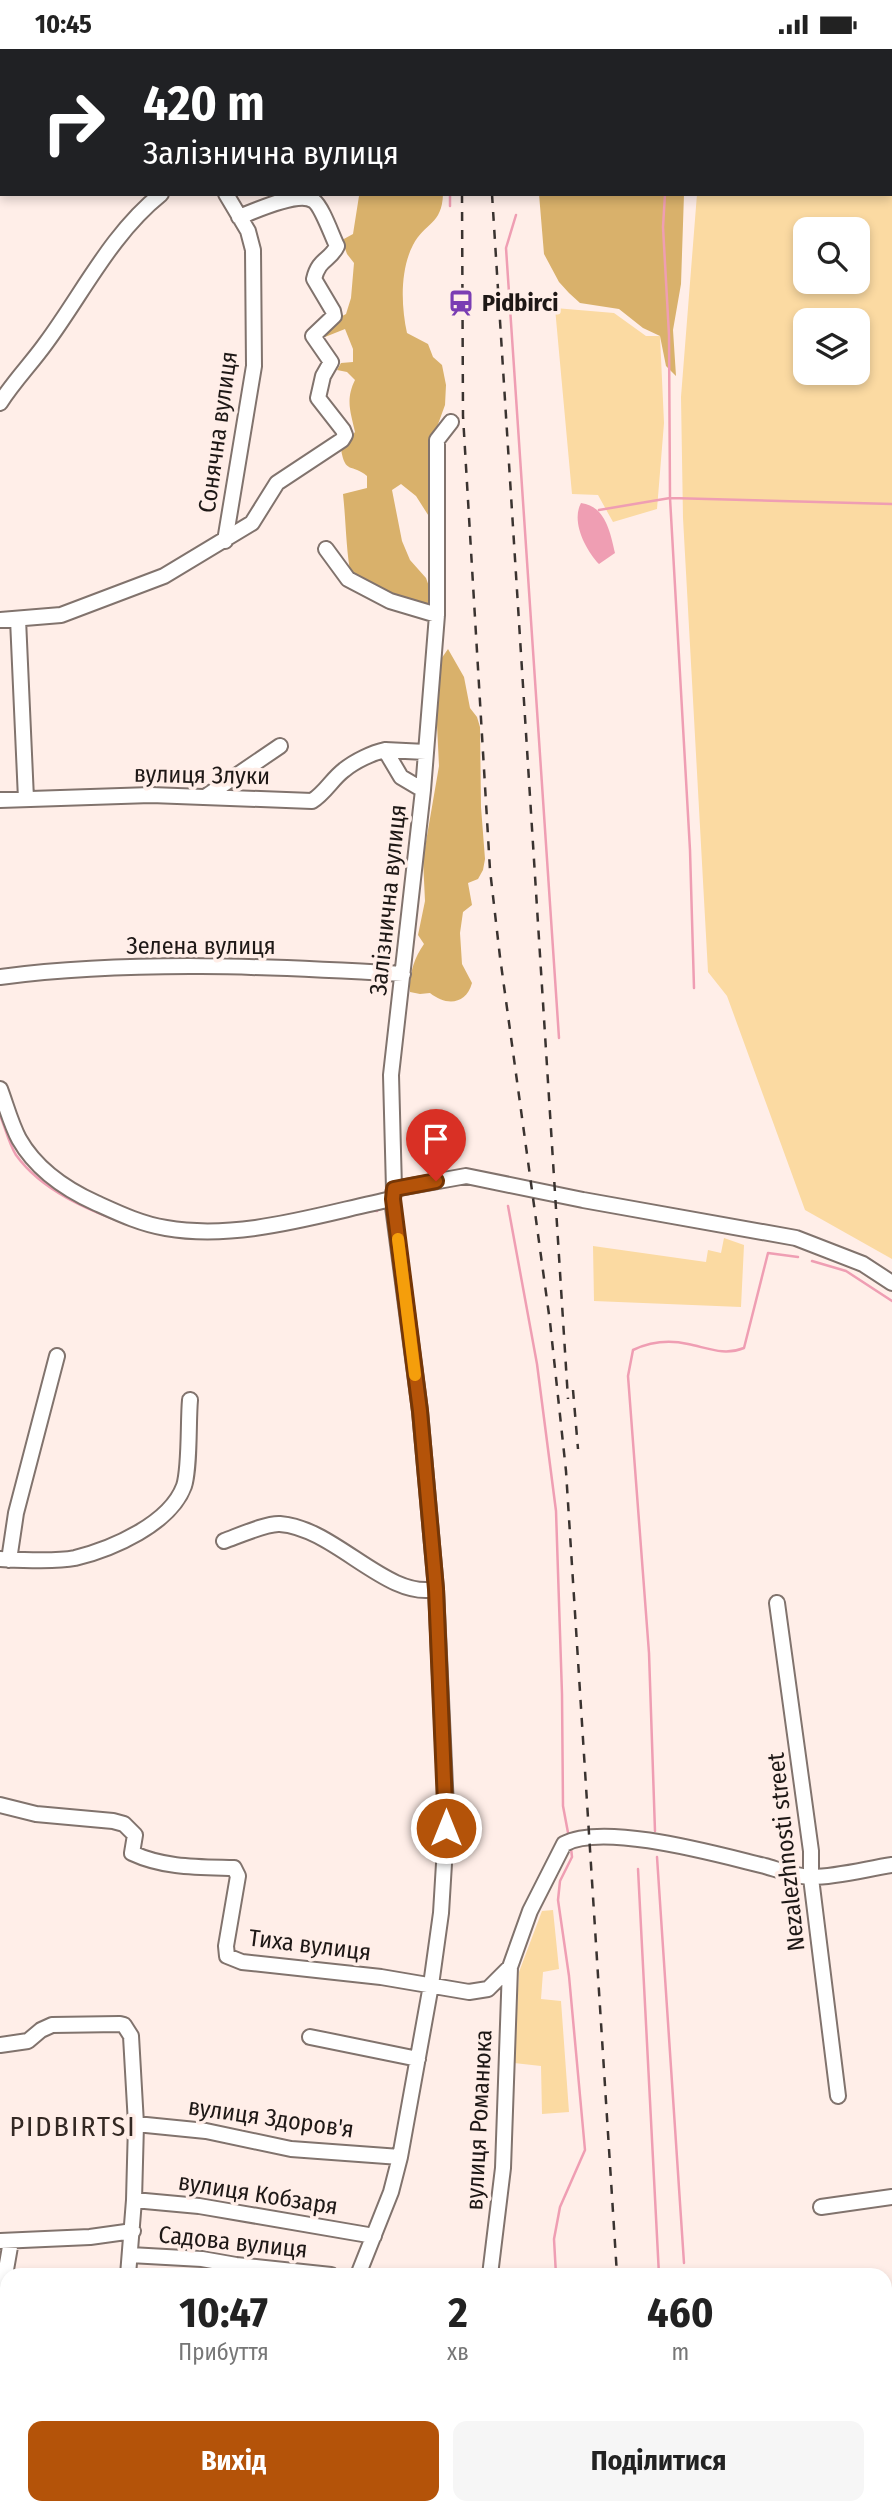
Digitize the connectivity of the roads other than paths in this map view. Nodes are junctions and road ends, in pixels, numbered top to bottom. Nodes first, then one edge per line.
1 (159, 196) edge
2 (227, 196) edge
3 (239, 217) junction
4 (16, 378) junction
5 (0, 384) edge
6 (0, 403) edge
7 (451, 422) dead end
8 (225, 541) junction
9 (326, 549) dead end
10 (437, 615) junction
11 (18, 619) junction
12 (0, 620) edge
13 (280, 747) dead end
14 (385, 750) junction
15 (426, 752) junction
16 (423, 790) junction
17 (205, 797) junction
18 (26, 799) junction
19 (0, 800) edge
20 (403, 974) junction
21 (0, 977) edge
22 (0, 1089) edge
23 (393, 1194) junction
24 (892, 1283) edge
25 (57, 1356) dead end
26 (190, 1400) dead end
27 (224, 1541) dead end
28 (4, 1559) edge
29 (436, 1589) junction
30 (777, 1603) dead end
31 (0, 1805) edge
32 (892, 1865) edge
33 (811, 1878) junction
34 (510, 1967) junction
35 (431, 1985) junction
36 (310, 2037) dead end
37 (0, 2045) edge
38 (418, 2059) junction
39 (838, 2096) dead end
40 (136, 2124) junction
41 (400, 2157) junction
42 (892, 2197) edge
43 (134, 2200) junction
44 (821, 2207) dead end
45 (132, 2231) junction
46 (374, 2236) junction
47 (6, 2241) edge
48 (130, 2255) junction
49 (3, 2268) edge
50 (129, 2268) edge
51 (264, 2268) edge
52 (361, 2268) edge
53 (492, 2268) edge

1 - 4 street
2 - 3 street, Сонячна вулиця
3 - 8 street, Сонячна вулиця
3 - 8 street
4 - 5 street
4 - 6 street
7 - 10 street, Залізнична вулиця
8 - 11 street, Сонячна вулиця
9 - 10 street
10 - 15 street, Залізнична вулиця
11 - 12 street, Сонячна вулиця
11 - 18 street
13 - 17 street
14 - 15 street, вулиця Злуки
14 - 16 street
14 - 17 street, вулиця Злуки
15 - 16 street, Залізнична вулиця
16 - 20 street, Залізнична вулиця
17 - 18 street, вулиця Злуки
18 - 19 street, вулиця Злуки
20 - 21 street, Зелена вулиця
20 - 23 street, Залізнична вулиця
22 - 23 street
23 - 24 street
23 - 29 street, Залізнична вулиця
25 - 28 street
26 - 28 street
27 - 29 street
29 - 35 street, Залізнична вулиця
30 - 33 street, Nezalezhnosti street
31 - 35 street, Тиха вулиця
32 - 33 street
33 - 34 street, вулиця Романюка
33 - 39 street, Nezalezhnosti street
34 - 35 street, вулиця Романюка
34 - 53 street, вулиця Романюка
35 - 38 street, Залізнична вулиця
36 - 38 street
37 - 40 street
38 - 41 street, Залізнична вулиця
40 - 41 street, вулиця Здоров'я
40 - 43 street
41 - 46 street, Залізнична вулиця
42 - 44 street
43 - 45 street
43 - 46 street, вулиця Кобзаря
45 - 47 street
45 - 48 street
46 - 52 street, Залізнична вулиця
47 - 49 street
48 - 50 street
48 - 51 street, Садова вулиця

